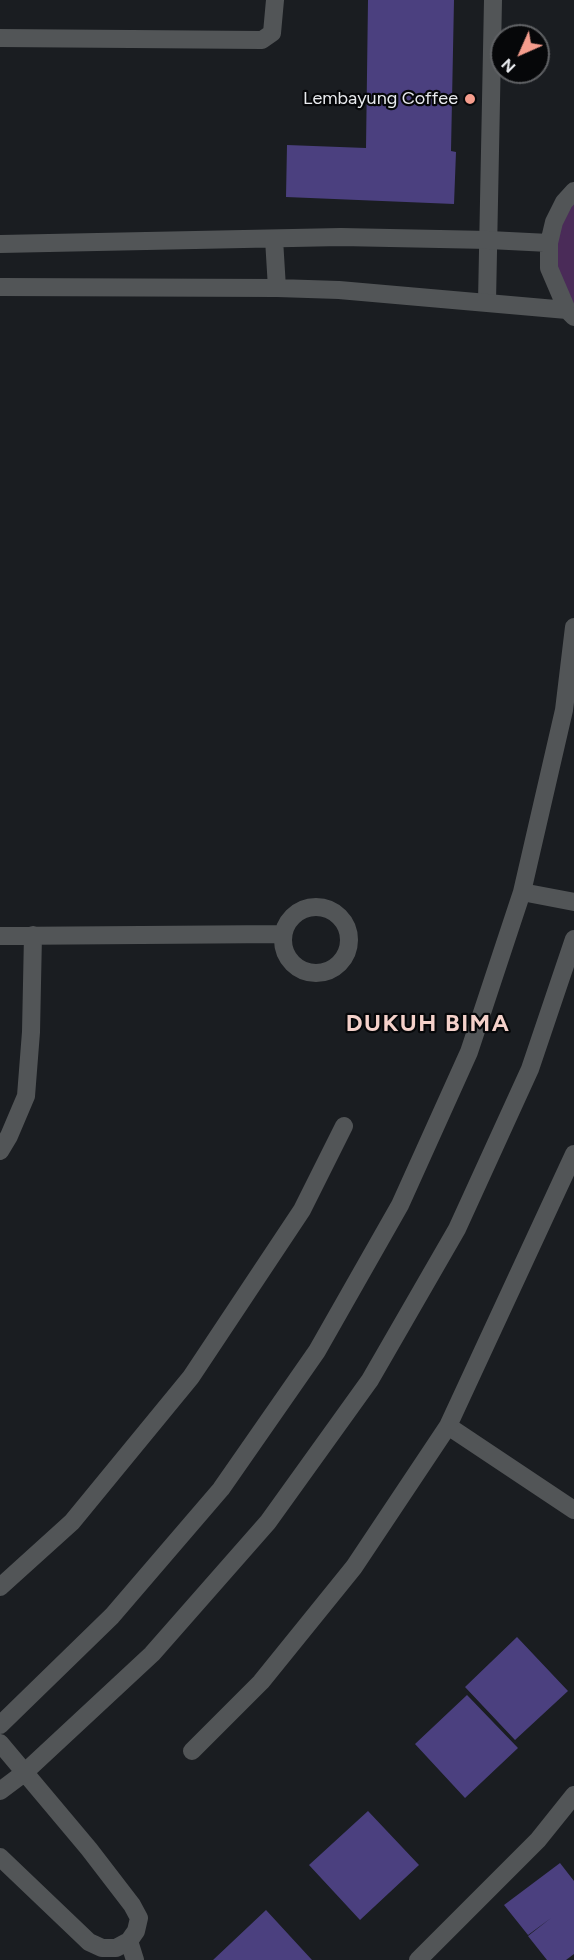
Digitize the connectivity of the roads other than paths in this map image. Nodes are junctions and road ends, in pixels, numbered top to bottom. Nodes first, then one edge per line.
1 (276, 0) edge
2 (493, 0) edge
3 (0, 38) edge
4 (574, 191) edge
5 (274, 239) junction
6 (489, 240) junction
7 (549, 243) junction
8 (0, 244) edge
9 (0, 287) edge
10 (277, 288) junction
11 (487, 302) junction
12 (571, 314) edge
13 (574, 627) edge
14 (522, 892) junction
15 (574, 902) edge
16 (282, 934) dead end
17 (33, 935) junction
18 (0, 936) edge
19 (574, 939) edge
20 (344, 1126) dead end
21 (0, 1151) edge
22 (574, 1154) edge
23 (448, 1426) junction
24 (574, 1510) edge
25 (0, 1587) edge
26 (0, 1725) edge
27 (0, 1743) edge
28 (192, 1751) dead end
29 (24, 1773) junction
30 (0, 1791) edge
31 (574, 1795) edge
32 (0, 1857) edge
33 (129, 1941) junction
34 (421, 1959) edge
35 (135, 1960) edge

1 - 3 street
2 - 6 street
4 - 7 street
5 - 6 street
5 - 8 street
5 - 10 street
6 - 7 street
6 - 11 street
7 - 12 street
9 - 10 street
10 - 11 street
11 - 12 street
13 - 14 street
14 - 15 street
14 - 26 street
16 - 17 street
17 - 18 street
17 - 21 street
19 - 29 street
20 - 25 street
22 - 23 street
23 - 24 street
23 - 28 street
27 - 29 street
29 - 30 street
29 - 33 street
31 - 34 street
32 - 33 street
33 - 35 street

